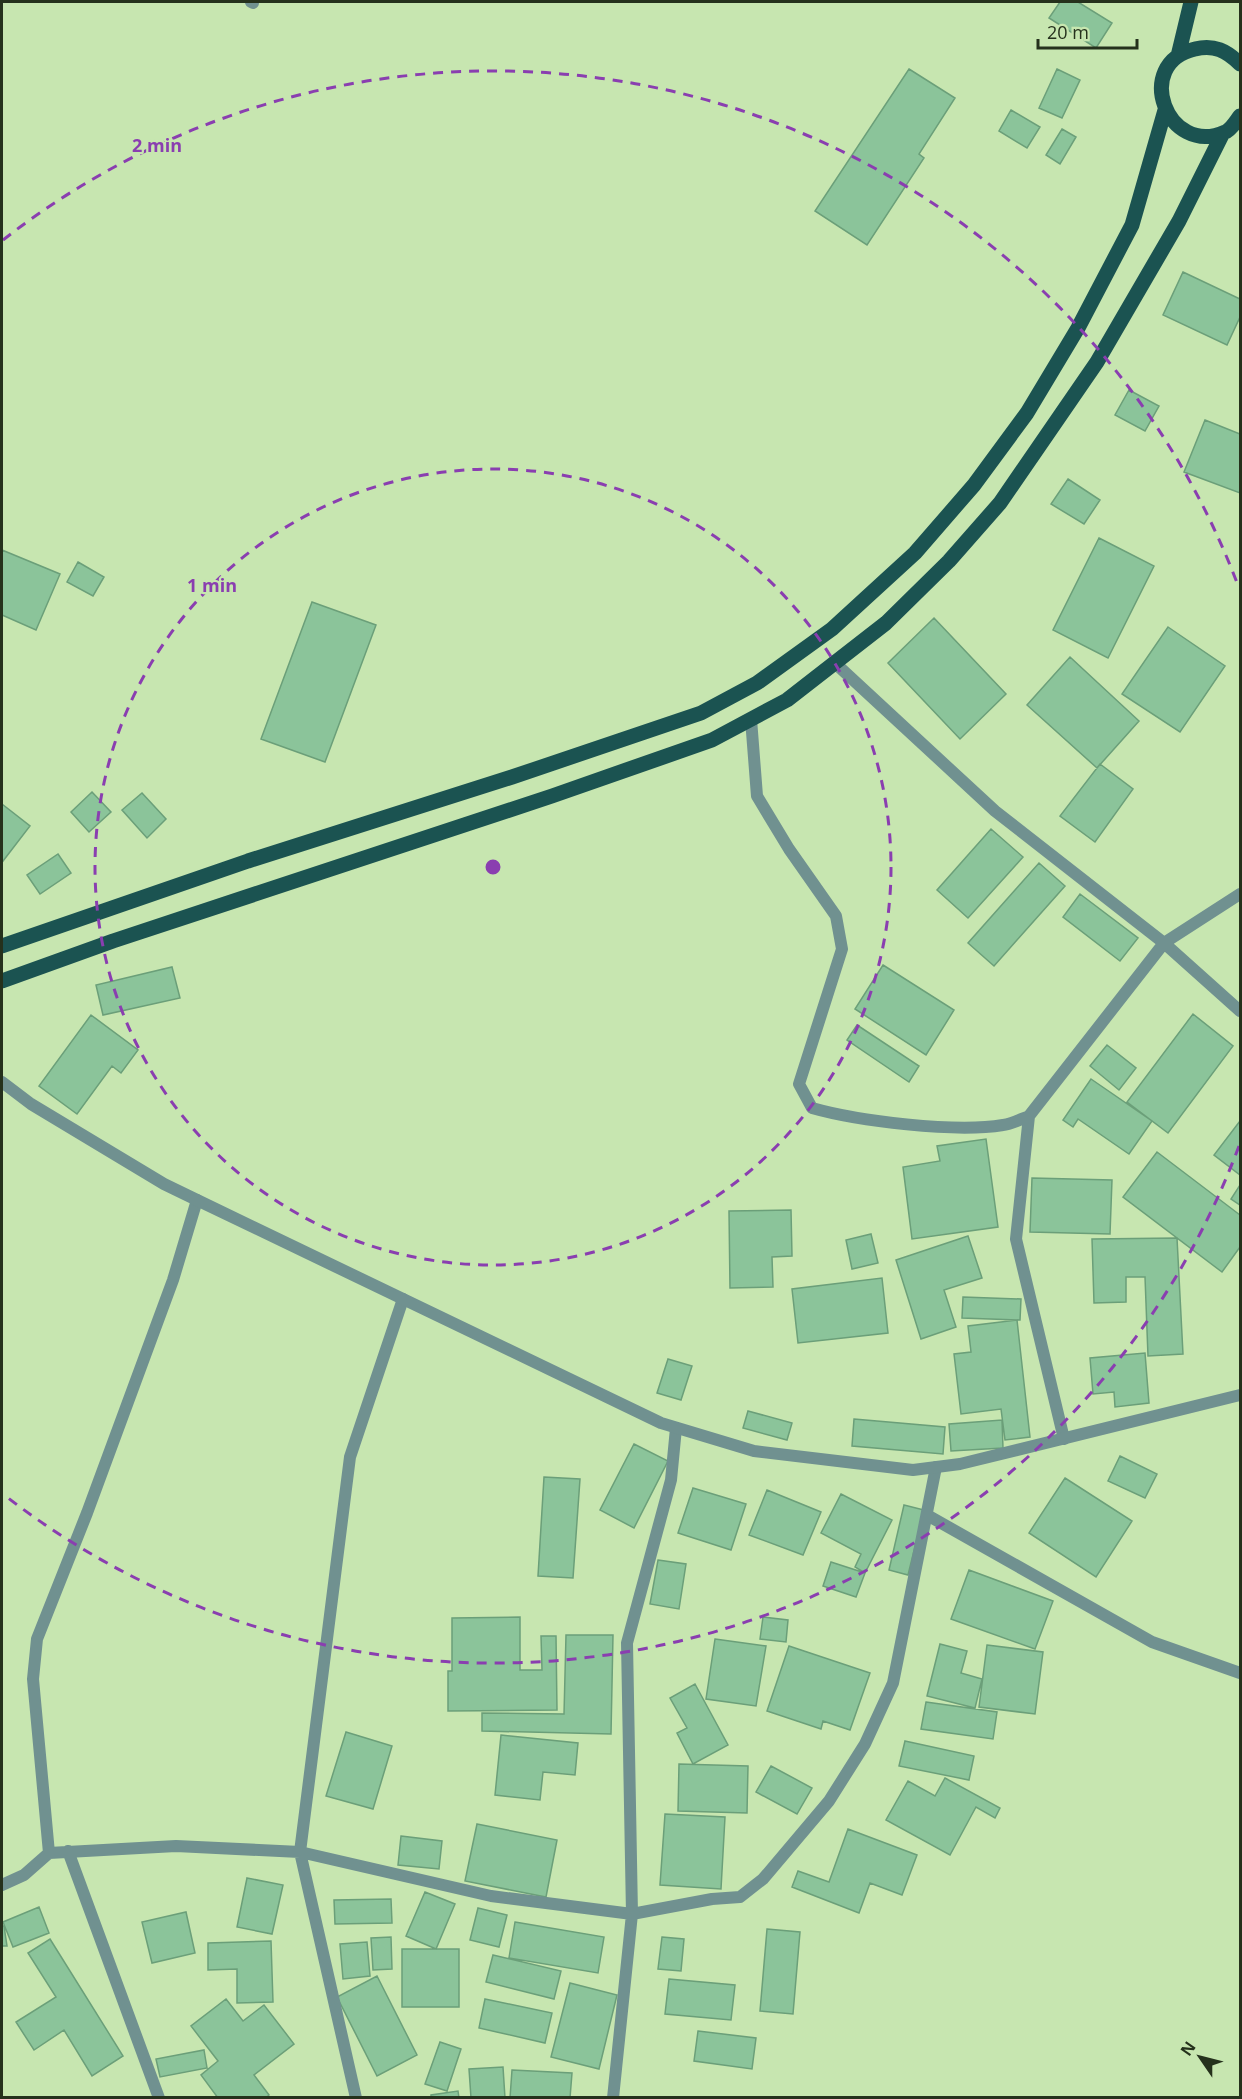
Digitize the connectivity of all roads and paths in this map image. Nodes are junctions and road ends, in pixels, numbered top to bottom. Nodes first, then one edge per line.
1 (1191, 2) edge
2 (1178, 56) junction
3 (1240, 57) edge
4 (1240, 64) edge
5 (1165, 110) junction
6 (1240, 116) edge
7 (1223, 133) junction
8 (836, 664) junction
9 (751, 719) junction
10 (1240, 894) edge
11 (1164, 943) junction
12 (2, 946) edge
13 (2, 981) edge
14 (1240, 1011) edge
15 (2, 1082) edge
16 (1029, 1116) junction
17 (196, 1200) junction
18 (403, 1299) junction
19 (1240, 1395) edge
20 (676, 1428) junction
21 (1064, 1439) junction
22 (936, 1467) junction
23 (927, 1515) junction
24 (1240, 1673) edge
25 (68, 1851) junction
26 (300, 1852) junction
27 (49, 1854) junction
28 (2, 1885) edge
29 (632, 1914) junction
30 (159, 2097) edge
31 (356, 2097) edge
32 (613, 2097) edge

1 - 2 main road
2 - 4 main road
2 - 5 main road
3 - 4 main road
5 - 7 main road
5 - 12 main road
6 - 7 main road
7 - 8 main road
8 - 9 main road
8 - 11 street
9 - 13 main road
9 - 16 street
10 - 11 street
11 - 14 street
11 - 16 street
15 - 17 street
16 - 21 street
17 - 18 street
17 - 27 street
18 - 20 street
18 - 26 street
19 - 21 street
20 - 22 street
20 - 29 street
21 - 22 street
22 - 23 street
23 - 24 street
23 - 29 street
25 - 26 street
25 - 27 street
25 - 30 street
26 - 29 street
26 - 31 street
27 - 28 street
29 - 32 street

